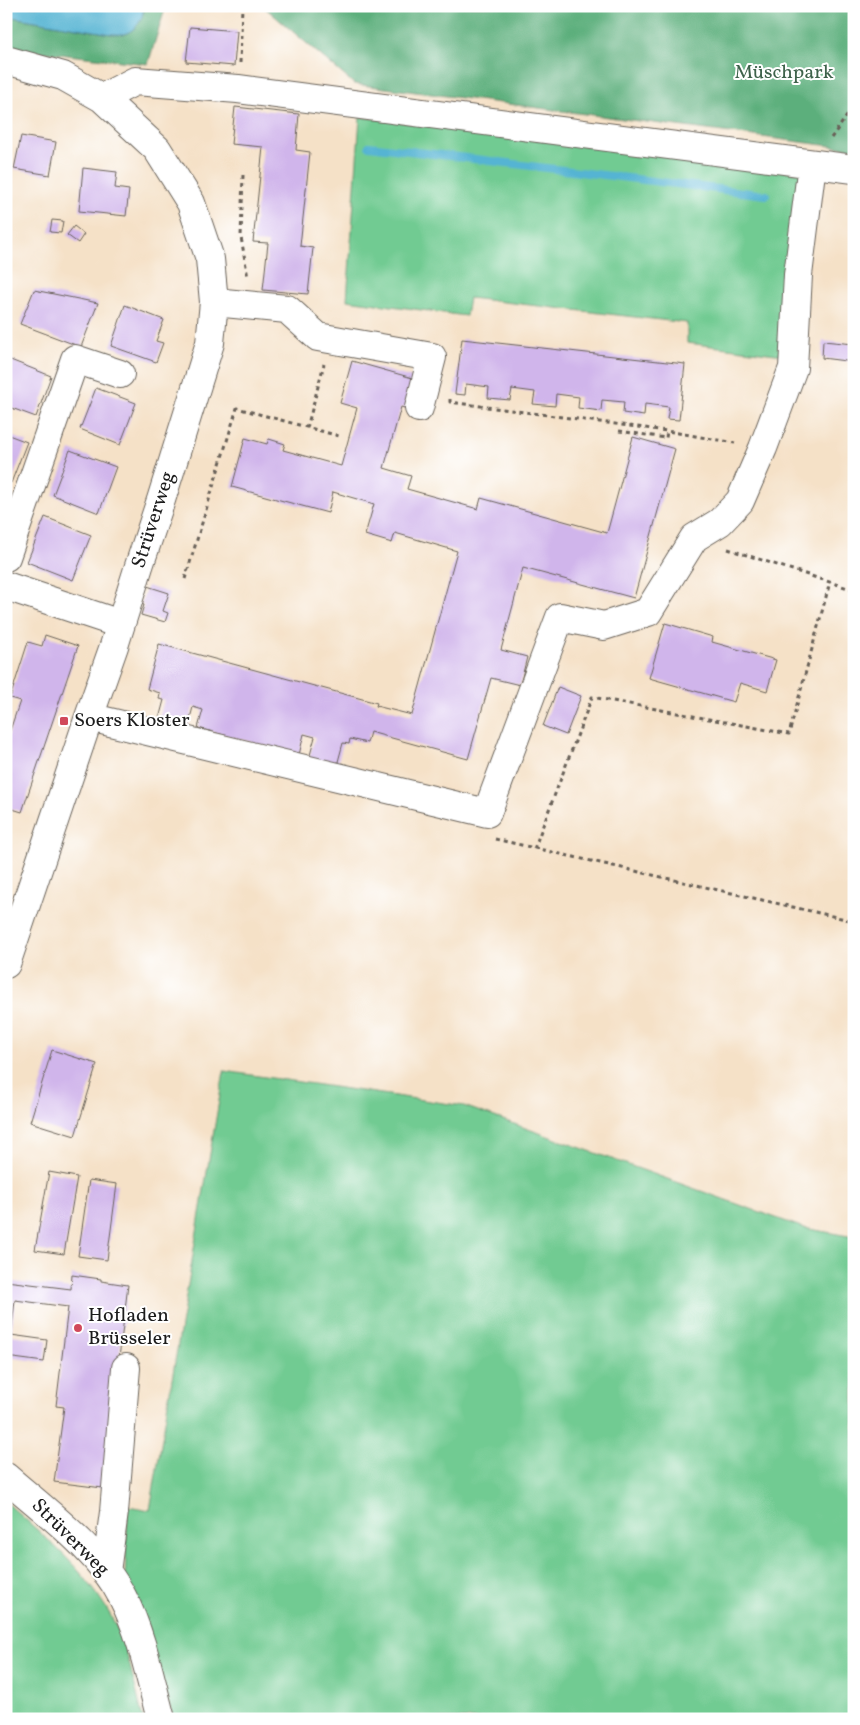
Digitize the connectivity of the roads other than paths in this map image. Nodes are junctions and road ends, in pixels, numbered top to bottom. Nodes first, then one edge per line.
1 (6, 60) edge
2 (102, 98) junction
3 (812, 164) junction
4 (854, 169) edge
5 (214, 302) junction
6 (120, 374) dead end
7 (420, 408) dead end
8 (6, 557) edge
9 (6, 586) edge
10 (120, 624) junction
11 (89, 717) junction
12 (6, 964) edge
13 (126, 1368) dead end
14 (6, 1477) edge
15 (106, 1572) junction
16 (161, 1719) edge

1 - 2 street, Strüverweg
2 - 3 street
2 - 5 street, Strüverweg
3 - 4 street
3 - 11 street
5 - 7 street
5 - 10 street, Strüverweg
6 - 8 street
9 - 10 street
10 - 11 street, Strüverweg
11 - 12 street, Strüverweg
13 - 15 street
14 - 15 street, Strüverweg
15 - 16 street, Strüverweg

